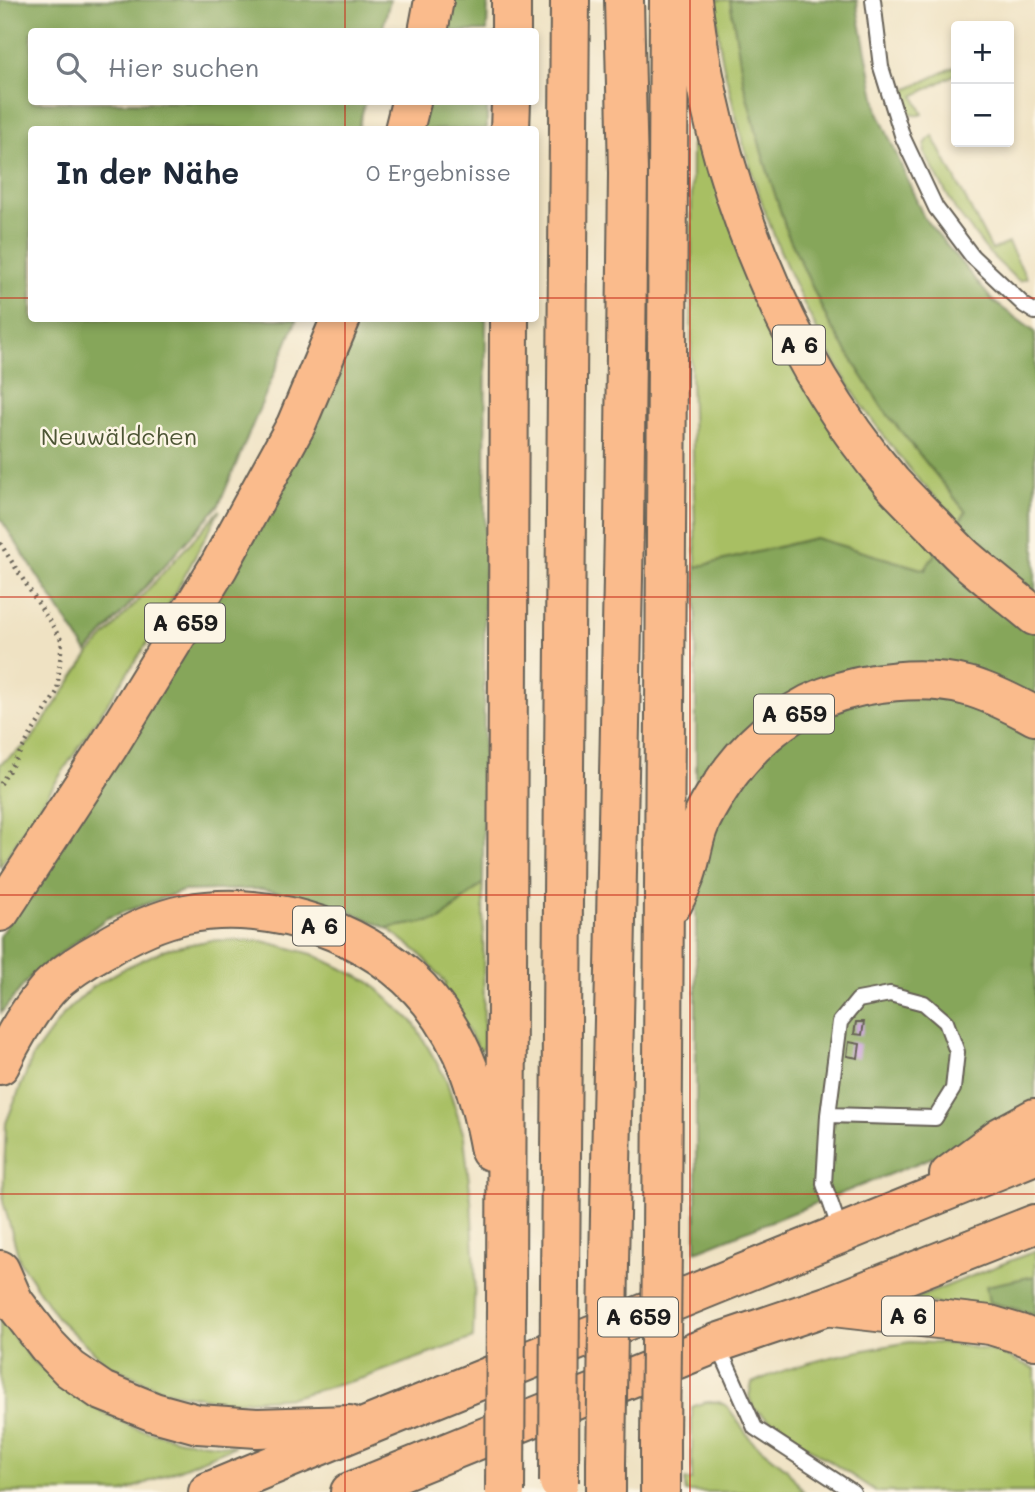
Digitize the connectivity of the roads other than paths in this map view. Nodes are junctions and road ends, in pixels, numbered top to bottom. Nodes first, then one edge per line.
1 (434, 0) edge
2 (511, 0) edge
3 (570, 0) edge
4 (624, 0) edge
5 (669, 0) edge
6 (692, 0) edge
7 (873, 0) edge
8 (429, 28) edge
9 (511, 28) edge
10 (410, 105) edge
11 (510, 105) edge
12 (405, 126) edge
13 (510, 126) edge
14 (1035, 312) edge
15 (339, 322) edge
16 (509, 322) edge
17 (1035, 616) edge
18 (1035, 716) edge
19 (0, 912) edge
20 (663, 924) junction
21 (0, 1065) edge
22 (828, 1115) junction
23 (1035, 1118) edge
24 (1035, 1155) edge
25 (904, 1209) junction
26 (1035, 1224) edge
27 (506, 1233) junction
28 (842, 1235) junction
29 (0, 1269) edge
30 (827, 1306) junction
31 (1035, 1340) edge
32 (718, 1343) junction
33 (372, 1424) junction
34 (606, 1478) edge
35 (559, 1487) edge
36 (208, 1492) edge
37 (350, 1492) edge
38 (505, 1492) edge
39 (660, 1492) edge
40 (853, 1492) edge

1 - 8 highway
2 - 9 highway
3 - 35 highway, bridge
4 - 34 highway, bridge
5 - 20 highway
6 - 17 highway, A 6
7 - 14 lane
10 - 12 highway
11 - 13 highway
15 - 19 highway, A 659
16 - 27 highway
18 - 20 highway, A 659
20 - 39 highway, bridge
21 - 27 highway, A 6
22 - 22 lane
22 - 28 lane
23 - 25 highway, A 659
24 - 25 highway, A 659
25 - 28 highway, A 659
26 - 30 highway, A 659
27 - 38 highway, bridge
28 - 33 highway, A 659
29 - 33 highway
30 - 31 highway, A 6
30 - 32 highway, A 659
32 - 37 highway, A 659
32 - 40 lane
33 - 36 highway, A 659

